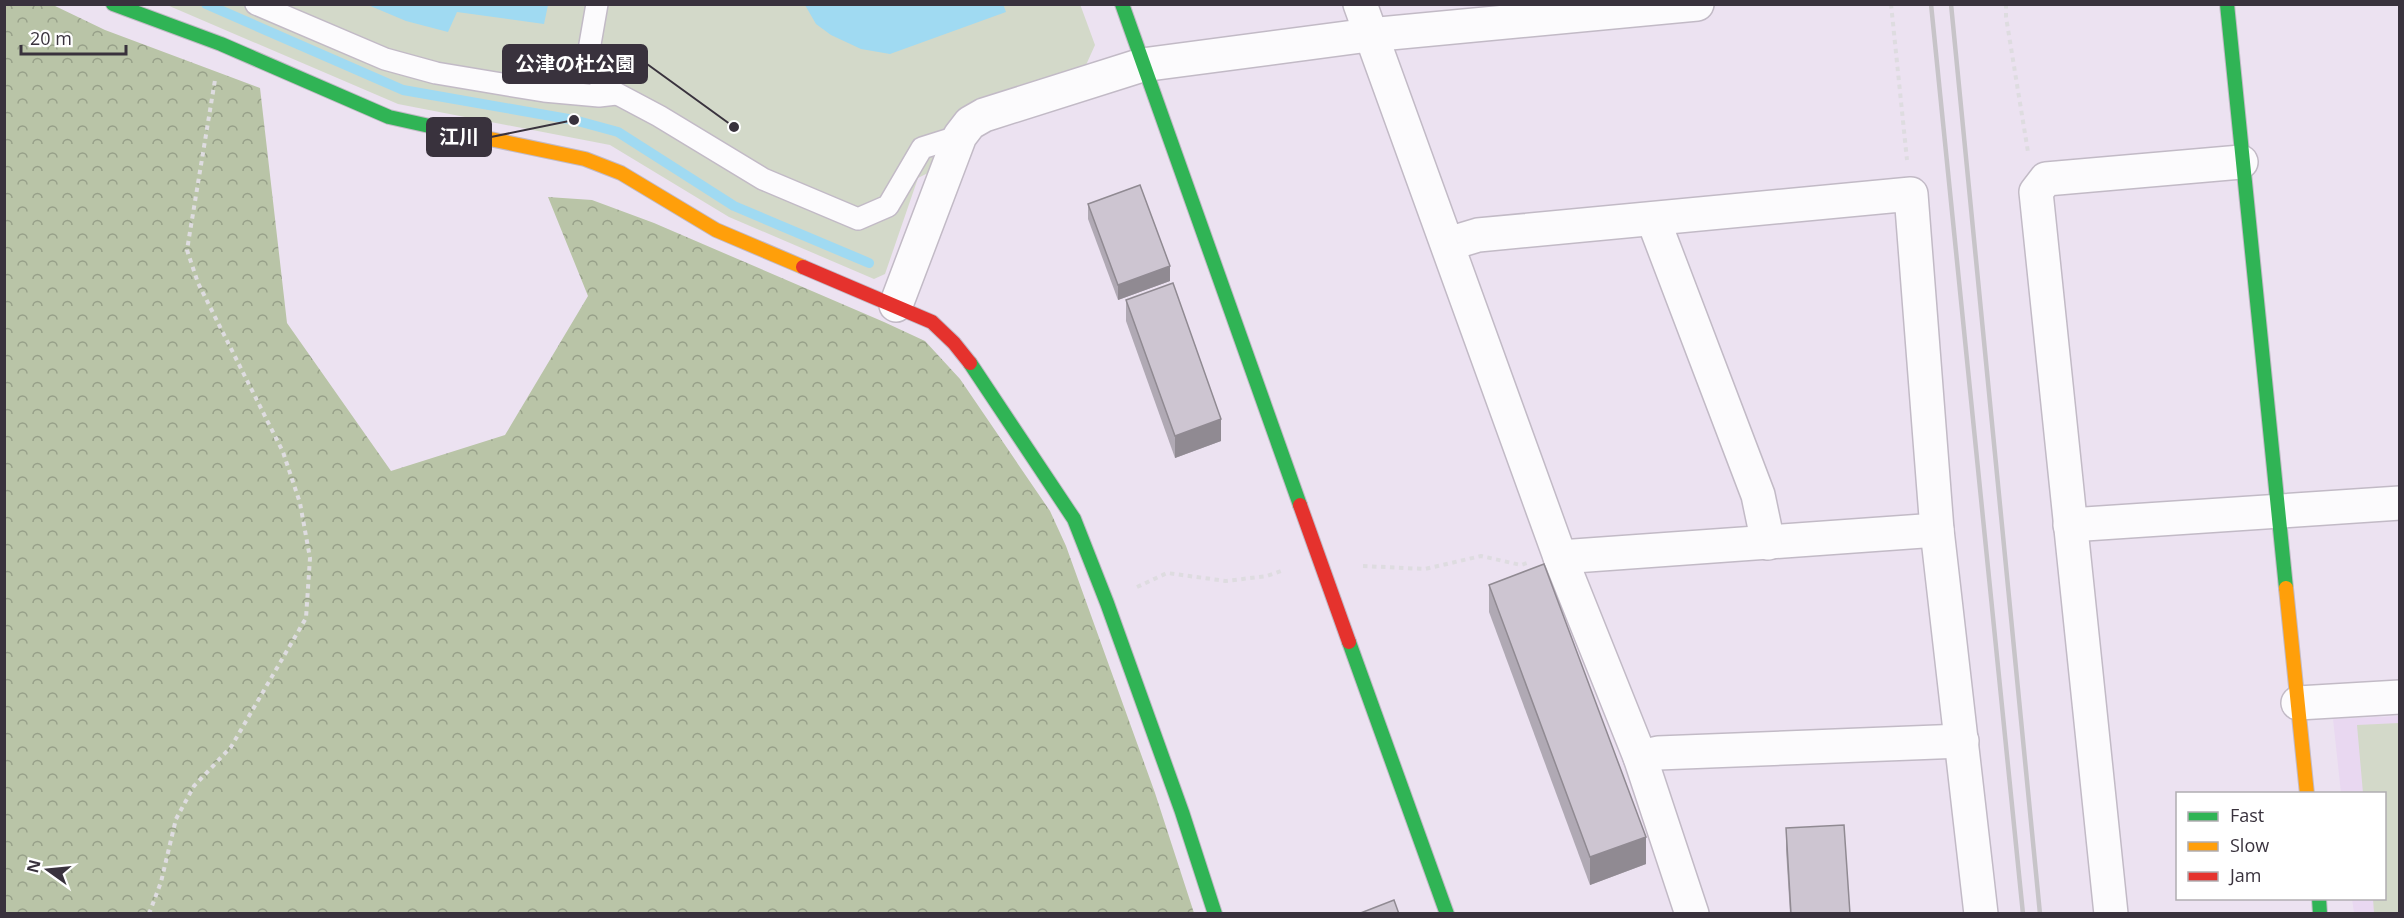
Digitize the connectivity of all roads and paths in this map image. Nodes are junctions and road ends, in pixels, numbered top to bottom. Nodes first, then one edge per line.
1 (113, 4) edge
2 (256, 4) edge
3 (597, 4) edge
4 (1122, 4) edge
5 (1891, 4) edge
6 (2006, 4) edge
7 (2227, 4) edge
8 (1690, 5) edge
9 (1364, 20) edge
10 (221, 44) junction
11 (1142, 65) junction
12 (616, 94) junction
13 (960, 136) junction
14 (2241, 162) junction
15 (2046, 179) junction
16 (1911, 194) junction
17 (1653, 219) junction
18 (1448, 244) junction
19 (896, 305) junction
20 (2400, 503) edge
21 (2277, 512) junction
22 (2070, 525) junction
23 (1936, 530) junction
24 (1768, 543) junction
25 (1560, 557) junction
26 (1363, 566) dead end
27 (1284, 570) dead end
28 (1107, 603) junction
29 (2400, 697) edge
30 (2298, 704) junction
31 (1962, 741) junction
32 (1640, 757) junction
33 (2307, 792) edge
34 (149, 914) edge
35 (1215, 914) edge
36 (1447, 914) edge
37 (1692, 914) edge
38 (1981, 914) edge
39 (2111, 914) edge

1 - 10 street
2 - 12 lane
3 - 12 lane
4 - 11 street
5 - 16 path
6 - 15 path
7 - 14 street
8 - 9 street
9 - 11 street
9 - 18 street
10 - 19 street
10 - 34 path
11 - 13 street
11 - 36 street
12 - 13 lane
13 - 19 street
14 - 15 street
14 - 21 street
15 - 22 street
16 - 17 street
16 - 23 street
17 - 18 street
17 - 24 street
18 - 25 street
19 - 28 street
20 - 21 street
21 - 22 street
21 - 30 street
22 - 39 street
23 - 24 street
23 - 31 street
24 - 25 street
25 - 26 path
25 - 32 street
27 - 28 path
28 - 35 street
29 - 30 street
30 - 33 street
31 - 32 street
31 - 38 street
32 - 37 street

